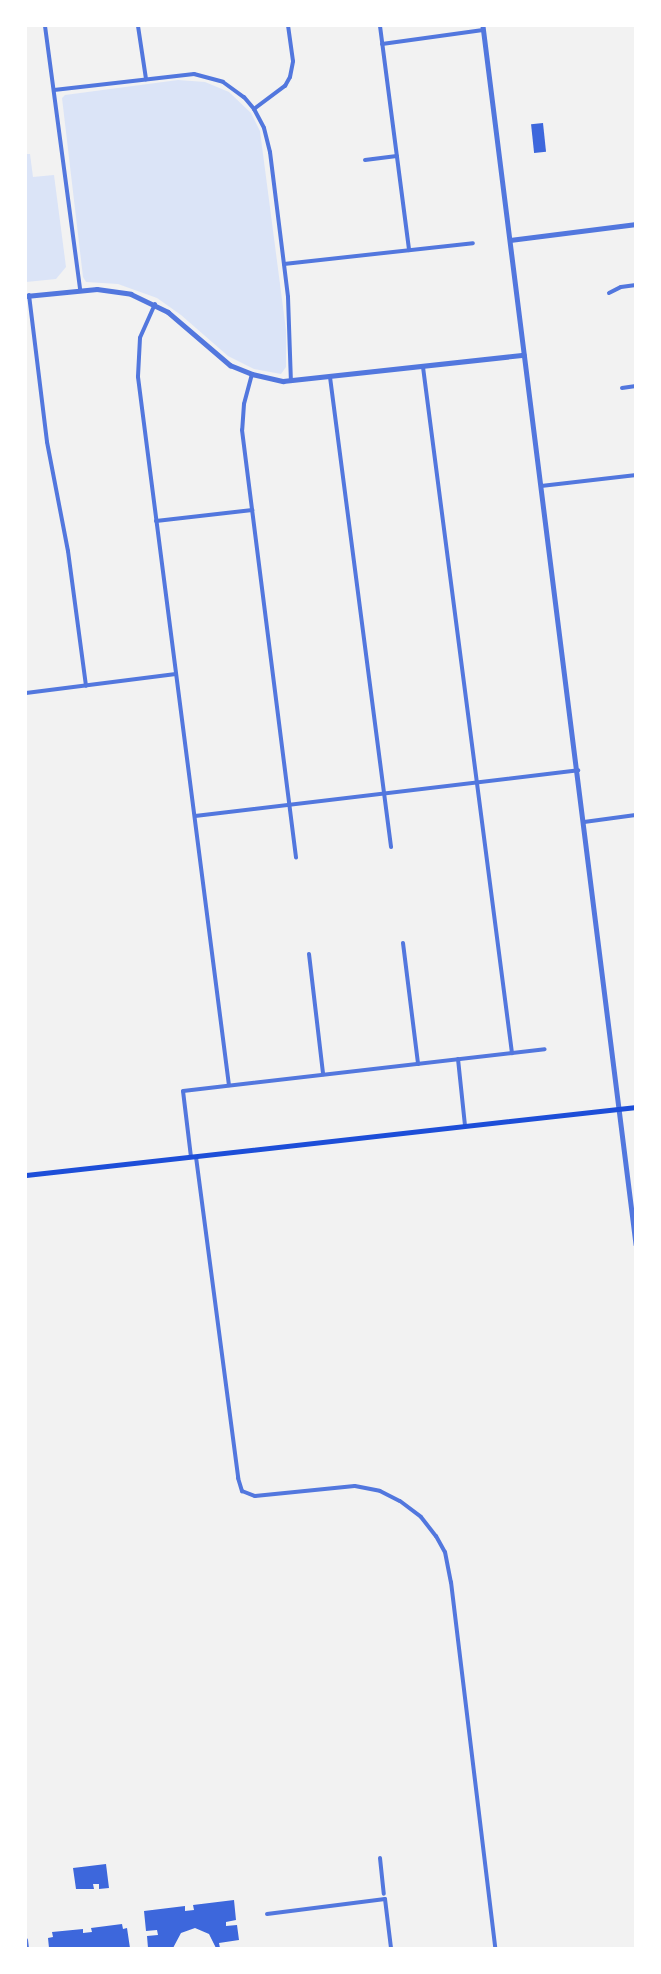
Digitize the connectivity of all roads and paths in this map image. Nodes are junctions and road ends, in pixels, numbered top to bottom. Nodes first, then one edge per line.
1 (45, 26) edge
2 (138, 26) edge
3 (288, 26) edge
4 (380, 26) edge
5 (483, 28) edge
6 (382, 44) junction
7 (146, 79) junction
8 (54, 90) junction
9 (254, 109) junction
10 (397, 156) junction
11 (365, 160) dead end
12 (636, 224) edge
13 (510, 240) junction
14 (473, 243) dead end
15 (409, 250) junction
16 (284, 264) junction
17 (636, 285) edge
18 (80, 289) junction
19 (609, 294) dead end
20 (27, 296) edge
21 (155, 304) junction
22 (525, 356) junction
23 (423, 367) junction
24 (252, 374) junction
25 (330, 377) junction
26 (291, 381) junction
27 (636, 386) edge
28 (622, 388) dead end
29 (636, 475) edge
30 (541, 486) junction
31 (252, 510) junction
32 (156, 522) junction
33 (176, 674) junction
34 (86, 686) junction
35 (26, 693) edge
36 (578, 770) junction
37 (477, 782) junction
38 (384, 793) junction
39 (289, 804) junction
40 (636, 815) edge
41 (195, 816) junction
42 (584, 822) junction
43 (391, 848) dead end
44 (296, 858) dead end
45 (403, 943) dead end
46 (309, 954) dead end
47 (545, 1049) dead end
48 (512, 1053) junction
49 (458, 1059) junction
50 (418, 1064) junction
51 (323, 1074) junction
52 (229, 1085) junction
53 (636, 1107) edge
54 (620, 1109) junction
55 (465, 1126) junction
56 (194, 1157) junction
57 (26, 1174) edge
58 (636, 1244) edge
59 (380, 1858) dead end
60 (385, 1896) junction
61 (267, 1914) dead end
62 (26, 1940) edge
63 (27, 1948) edge
64 (391, 1948) edge
65 (495, 1948) edge

1 - 8 street
2 - 7 street
3 - 9 street
4 - 6 street
5 - 6 street
5 - 13 street
6 - 10 street
7 - 8 street
7 - 9 street
8 - 18 street
9 - 16 street
10 - 11 street
10 - 15 street
12 - 13 street
13 - 22 street
14 - 15 street
15 - 16 street
16 - 26 street
17 - 19 street
18 - 20 street
18 - 21 street
20 - 34 street
21 - 24 street
21 - 32 street
22 - 23 street
22 - 30 street
23 - 25 street
23 - 37 street
24 - 26 street
24 - 31 street
25 - 26 street
25 - 38 street
27 - 28 street
29 - 30 street
30 - 36 street
31 - 32 street
31 - 39 street
32 - 33 street
33 - 34 street
33 - 41 street
34 - 35 street
36 - 37 street
36 - 42 street
37 - 38 street
37 - 48 street
38 - 39 street
38 - 43 street
39 - 41 street
39 - 44 street
40 - 42 street
41 - 52 street
42 - 54 street
45 - 50 street
46 - 51 street
47 - 48 street
48 - 49 street
49 - 50 street
49 - 55 street
50 - 51 street
51 - 52 street
52 - 56 street
53 - 54 main road
54 - 55 main road
54 - 58 street
55 - 56 main road
56 - 57 main road
56 - 65 street
59 - 60 street
60 - 61 street
60 - 64 street
62 - 63 street

